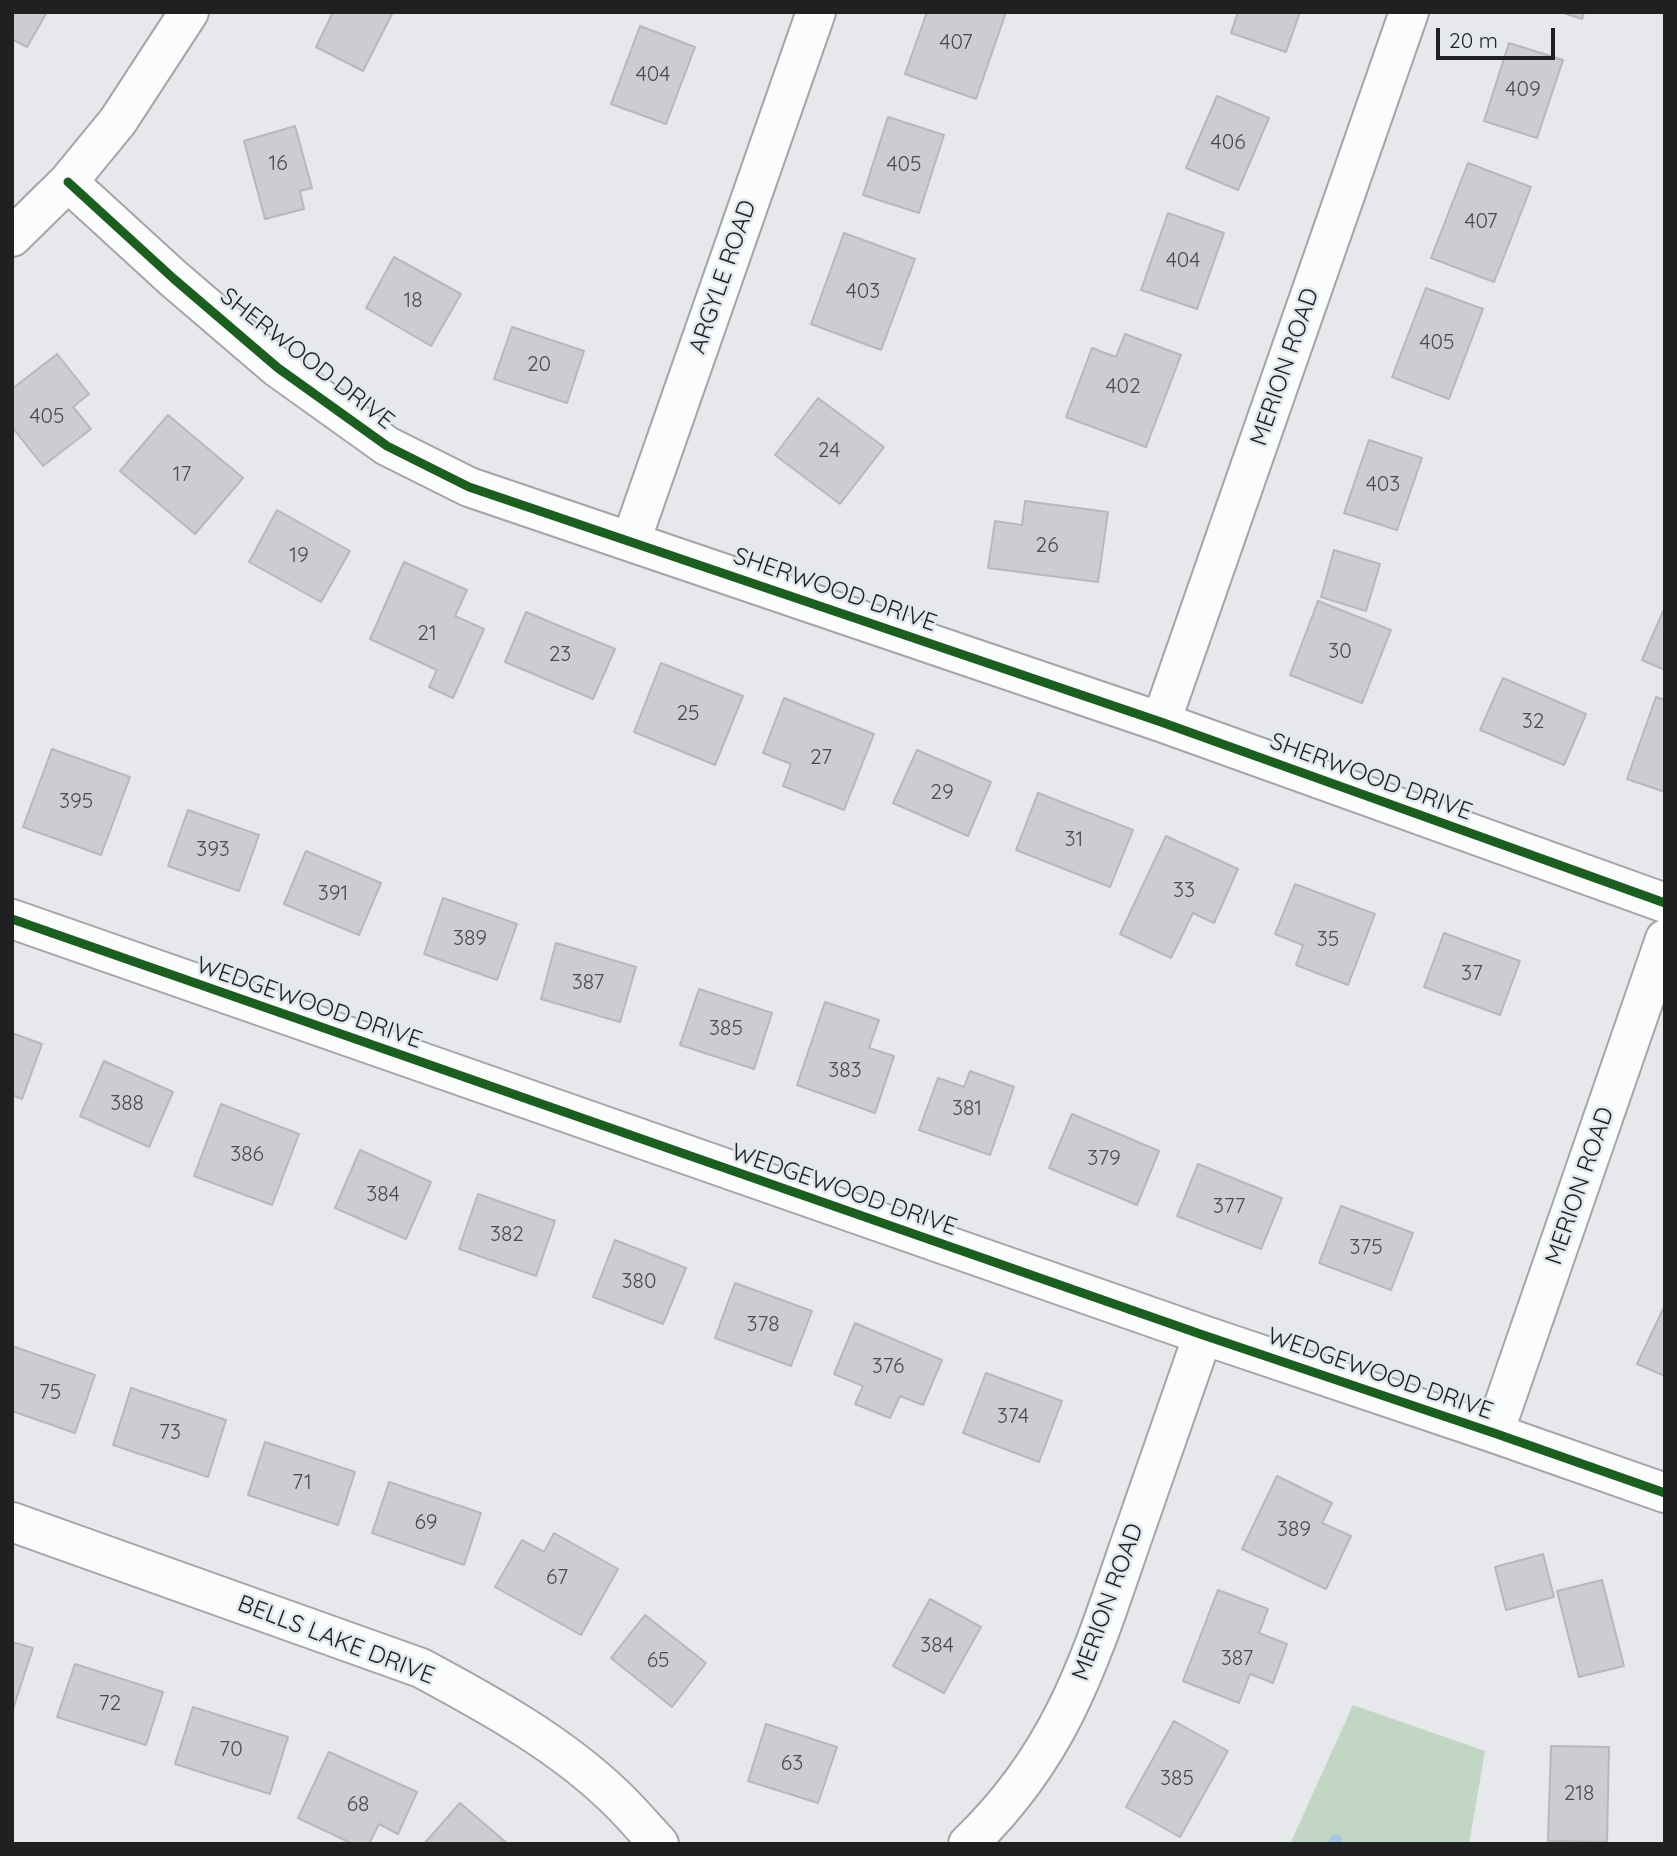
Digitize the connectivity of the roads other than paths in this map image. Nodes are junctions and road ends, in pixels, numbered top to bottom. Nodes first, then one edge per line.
1 (190, 12) edge
2 (816, 12) edge
3 (1409, 12) edge
4 (68, 182) junction
5 (12, 237) edge
6 (631, 541) junction
7 (1161, 722) junction
8 (1665, 903) edge
9 (12, 919) edge
10 (1665, 939) edge
11 (1203, 1335) junction
12 (1494, 1433) junction
13 (1665, 1493) edge
14 (12, 1522) edge
15 (659, 1844) edge
16 (968, 1844) edge

1 - 4 street
2 - 6 street, ARGYLE ROAD
3 - 7 street, MERION ROAD
4 - 5 street
4 - 6 street, SHERWOOD DRIVE
6 - 7 street, SHERWOOD DRIVE
7 - 8 street, SHERWOOD DRIVE
9 - 11 street, WEDGEWOOD DRIVE
10 - 12 street, MERION ROAD
11 - 12 street, WEDGEWOOD DRIVE
11 - 16 street, MERION ROAD
12 - 13 street, WEDGEWOOD DRIVE
14 - 15 street, BELLS LAKE DRIVE

